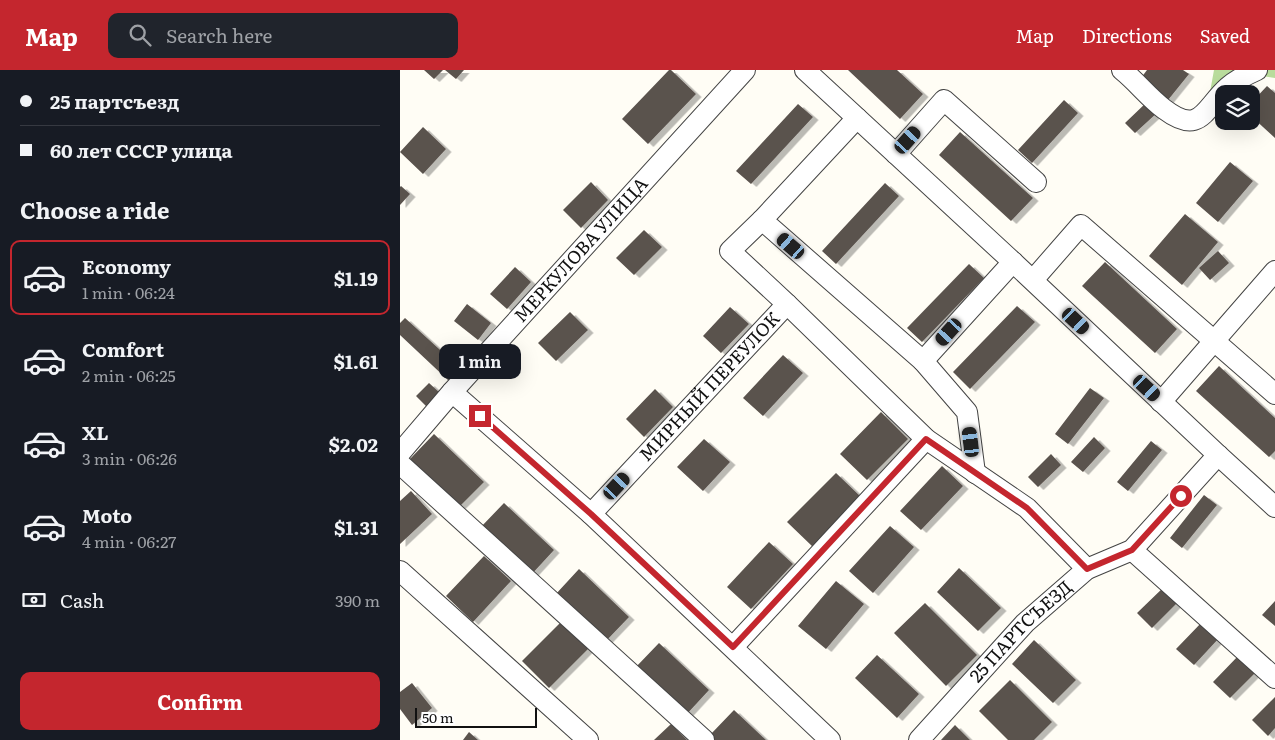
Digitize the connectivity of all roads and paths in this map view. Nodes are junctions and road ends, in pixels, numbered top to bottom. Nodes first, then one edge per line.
1 (745, 70) edge
2 (805, 70) edge
3 (1122, 70) edge
4 (1257, 70) edge
5 (858, 118) junction
6 (896, 154) junction
7 (1036, 182) dead end
8 (762, 220) junction
9 (1013, 262) junction
10 (1275, 271) edge
11 (1033, 280) junction
12 (787, 304) junction
13 (1214, 342) junction
14 (923, 360) junction
15 (452, 392) junction
16 (1275, 394) edge
17 (1162, 402) junction
18 (926, 439) junction
19 (400, 453) edge
20 (1218, 455) junction
21 (400, 464) edge
22 (975, 473) junction
23 (1275, 507) edge
24 (591, 514) junction
25 (1132, 550) junction
26 (1087, 569) junction
27 (400, 571) edge
28 (733, 647) junction
29 (1275, 678) edge
30 (588, 740) edge
31 (704, 740) edge
32 (830, 740) edge
33 (919, 740) edge

1 - 15 street, МЕРКУЛОВА УЛИЦА
2 - 5 street
3 - 4 street
5 - 6 street
5 - 8 street
6 - 7 street
6 - 9 street
8 - 12 street
8 - 14 street
9 - 11 street
9 - 14 street
10 - 13 street
11 - 13 street
11 - 17 street
12 - 18 street
12 - 24 street, МИРНЫЙ ПЕРЕУЛОК
13 - 16 street
13 - 17 street
14 - 22 street
15 - 19 street, МЕРКУЛОВА УЛИЦА
15 - 24 street
17 - 20 street
18 - 22 street
18 - 28 street
20 - 23 street
20 - 25 street, 25 ПАРТСЪЕЗД
21 - 31 street
22 - 26 street
24 - 28 street
25 - 26 street, 25 ПАРТСЪЕЗД
25 - 29 street
26 - 33 street, 25 ПАРТСЪЕЗД
27 - 30 street
28 - 32 street

